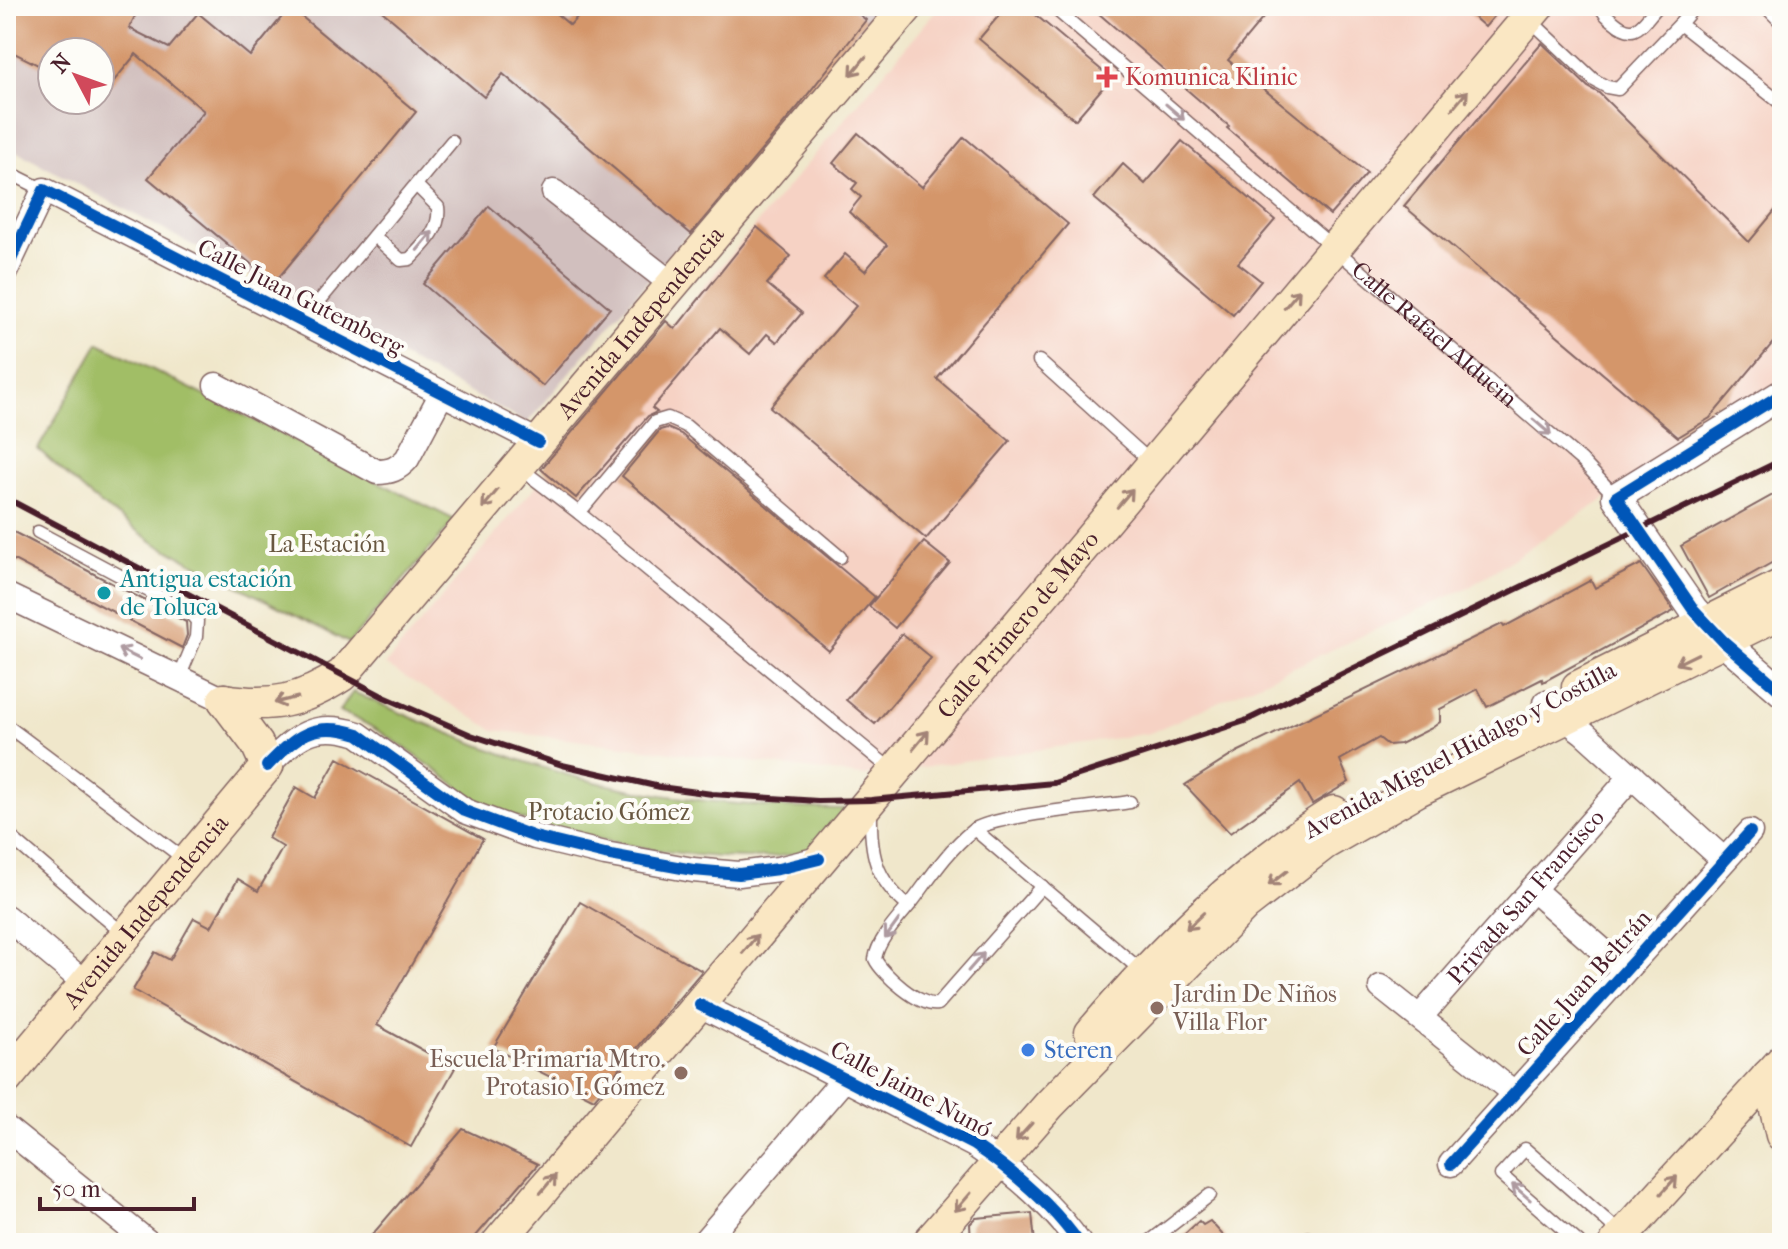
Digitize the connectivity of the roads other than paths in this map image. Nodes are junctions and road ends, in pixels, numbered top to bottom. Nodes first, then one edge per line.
1 (908, 6) edge
2 (1052, 6) edge
3 (1601, 6) edge
4 (1658, 6) edge
5 (1695, 6) edge
6 (1765, 6) edge
7 (1533, 12) edge
8 (1782, 23) edge
9 (1680, 24) junction
10 (1782, 104) edge
11 (452, 141) dead end
12 (6, 171) edge
13 (417, 186) junction
14 (44, 190) junction
15 (554, 192) dead end
16 (374, 236) junction
17 (1335, 249) junction
18 (6, 270) edge
19 (672, 284) junction
20 (302, 322) junction
21 (1039, 361) dead end
22 (216, 385) dead end
23 (442, 393) junction
24 (1782, 394) edge
25 (538, 442) junction
26 (1153, 464) junction
27 (517, 467) junction
28 (1616, 497) junction
29 (579, 513) junction
30 (38, 532) dead end
31 (840, 557) dead end
32 (1782, 585) edge
33 (6, 595) edge
34 (1782, 612) edge
35 (1714, 632) junction
36 (179, 678) junction
37 (1782, 692) edge
38 (224, 700) junction
39 (1565, 718) junction
40 (6, 725) edge
41 (277, 756) junction
42 (894, 772) junction
43 (1632, 776) junction
44 (871, 800) junction
45 (1130, 802) dead end
46 (974, 829) junction
47 (1750, 832) dead end
48 (6, 833) edge
49 (819, 859) junction
50 (1724, 860) junction
51 (187, 861) junction
52 (1042, 886) junction
53 (1532, 889) junction
54 (908, 906) junction
55 (6, 917) edge
56 (125, 935) junction
57 (1625, 970) junction
58 (1145, 974) junction
59 (85, 983) junction
60 (1381, 987) dead end
61 (700, 1005) junction
62 (1420, 1017) junction
63 (1775, 1068) edge
64 (845, 1078) junction
65 (6, 1079) edge
66 (1514, 1093) junction
67 (1050, 1104) junction
68 (6, 1128) edge
69 (1782, 1135) edge
70 (998, 1161) junction
71 (1451, 1164) dead end
72 (1210, 1195) dead end
73 (1620, 1239) edge
74 (1072, 1240) edge
75 (149, 1243) edge
76 (498, 1243) edge
77 (703, 1243) edge
78 (928, 1243) edge
79 (1148, 1243) edge
80 (1579, 1243) edge

1 -> 19 main road, Avenida Independencia
2 -> 17 lane, Calle Rafael Alducin
3 - 4 lane
5 - 9 lane
6 - 8 lane
7 - 9 lane
17 -> 7 main road, Calle Primero de Mayo
9 - 10 lane
11 - 13 lane
12 - 14 lane, Calle Juan Gutemberg
13 - 16 lane
16 -> 13 lane
14 - 18 street
14 - 20 street, Calle Juan Gutemberg
15 - 19 street
16 - 20 lane
26 -> 17 main road, Calle Primero de Mayo
17 -> 28 lane, Calle Rafael Alducin
19 - 25 main road, Avenida Independencia
20 - 23 street, Calle Juan Gutemberg
21 - 26 lane
22 - 23 street
23 - 25 street, Calle Juan Gutemberg
24 - 28 street
25 - 27 main road, Avenida Independencia
42 -> 26 main road, Calle Primero de Mayo
27 - 29 lane
27 -> 38 main road, Avenida Independencia
28 - 35 street, Calle Rafael Alducin
29 - 31 lane
29 - 42 lane
30 - 36 lane
32 - 35 main road, Avenida Miguel Hidalgo y Costilla
36 -> 33 street
34 - 35 main road, Avenida Miguel Hidalgo y Costilla
35 - 37 street, Calle Rafael Alducin
35 -> 39 main road, Avenida Miguel Hidalgo y Costilla
36 - 38 street
38 - 41 main road
39 - 43 street
39 -> 58 main road, Avenida Miguel Hidalgo y Costilla
39 -> 67 main road, Avenida Miguel Hidalgo y Costilla
40 - 51 lane
41 - 49 street
41 - 51 main road, Avenida Independencia
42 - 44 main road, Calle Primero de Mayo
43 - 50 street
43 - 53 street, Privada San Francisco
44 - 49 main road, Calle Primero de Mayo
44 - 54 lane
45 - 46 lane
46 - 52 lane
46 - 54 lane
47 - 50 street, Calle Juan Beltrán
48 - 56 lane
61 -> 49 main road, Calle Primero de Mayo
50 - 57 street, Calle Juan Beltrán
51 - 56 main road, Avenida Independencia
54 -> 52 lane
52 - 58 lane
53 - 57 street
53 - 62 street, Privada San Francisco
55 - 59 street
56 - 59 main road, Avenida Independencia
57 - 66 street, Calle Juan Beltrán
58 - 67 main road, Avenida Miguel Hidalgo y Costilla
59 - 65 main road, Avenida Independencia
60 - 62 street
61 - 64 street, Calle Jaime Nunó
76 -> 61 main road, Calle Primero de Mayo
62 - 66 street
63 - 69 main road
73 -> 63 main road
64 - 70 street, Calle Jaime Nunó
64 - 77 street
66 - 71 street, Calle Juan Beltrán
67 -> 70 main road, Avenida Miguel Hidalgo y Costilla
68 - 75 street
70 - 74 street, Calle Jaime Nunó
70 -> 78 main road, Avenida Miguel Hidalgo y Costilla
72 - 79 lane
80 -> 73 lane

